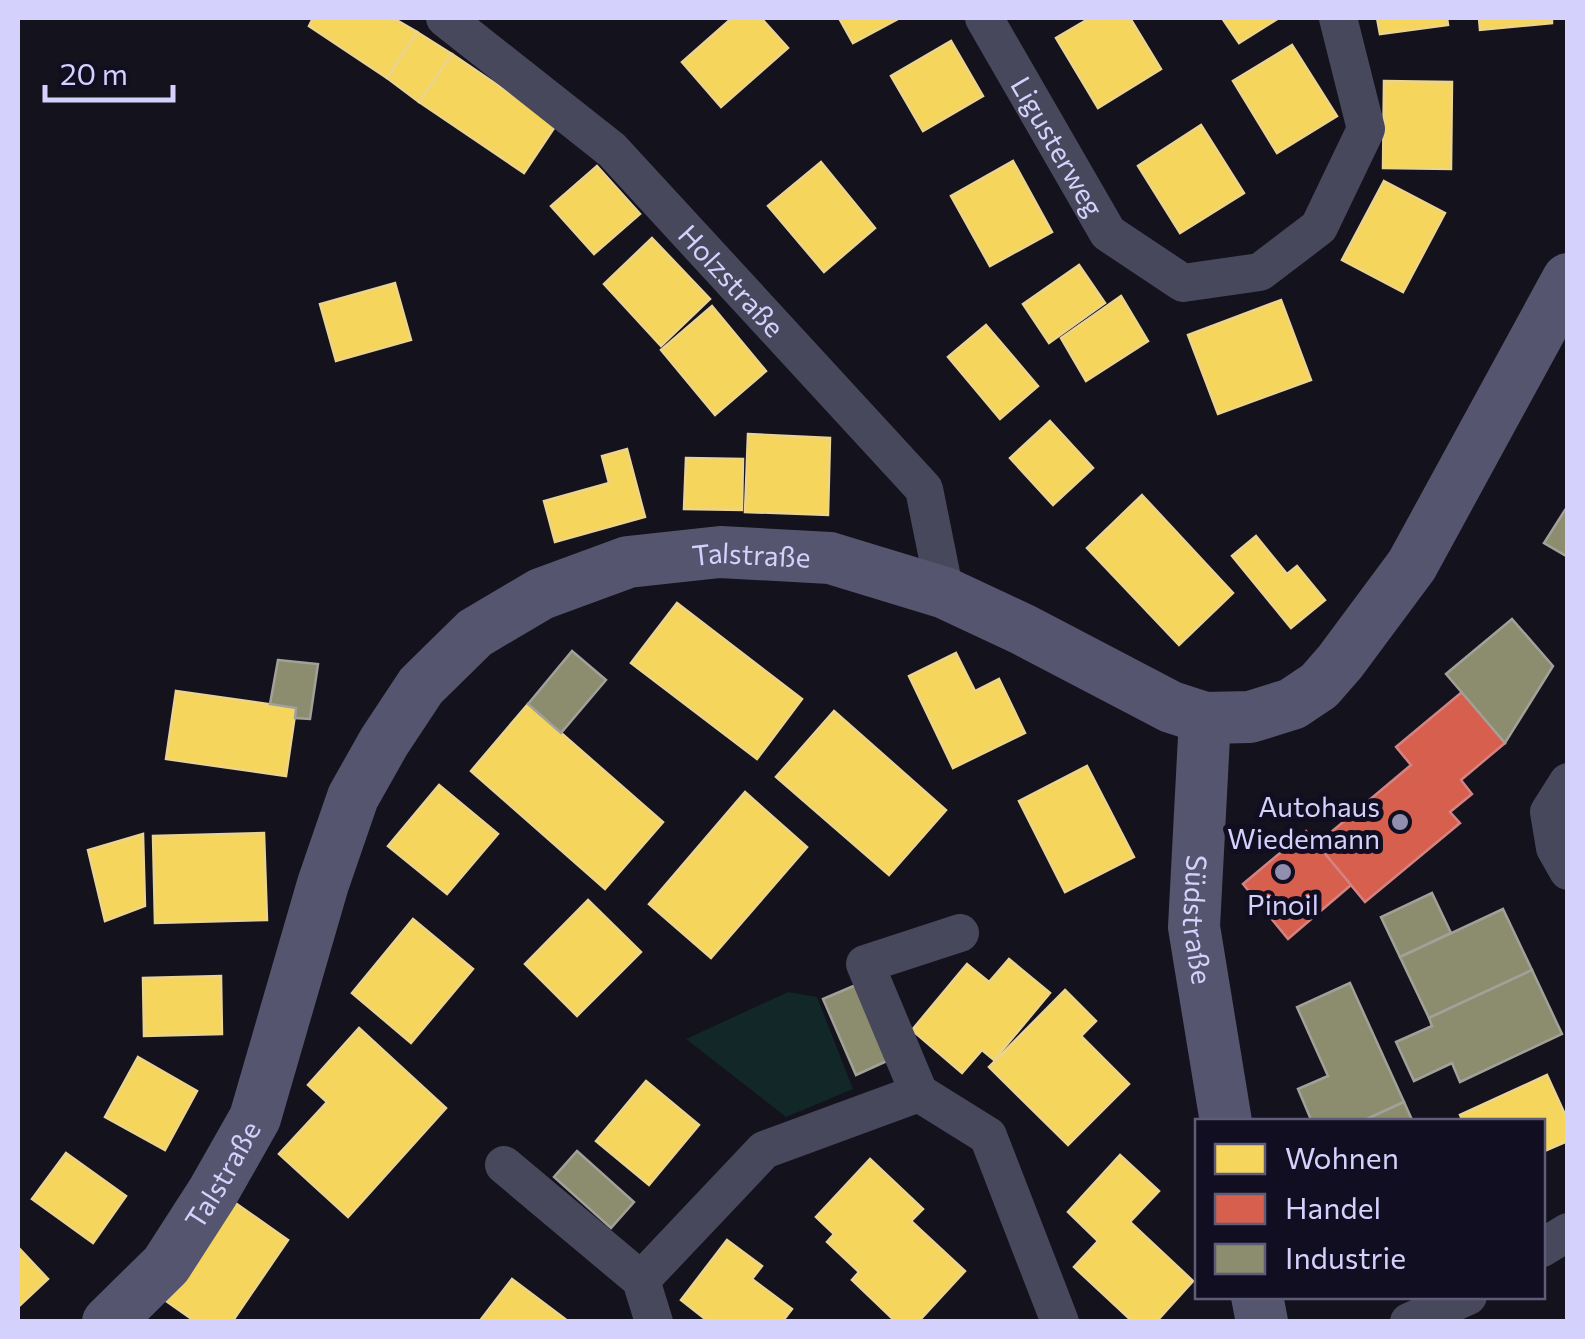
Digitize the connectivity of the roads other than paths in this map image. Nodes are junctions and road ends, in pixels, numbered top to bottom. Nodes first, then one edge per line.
1 (445, 18) edge
2 (984, 18) edge
3 (1338, 18) edge
4 (1568, 279) edge
5 (945, 593) junction
6 (1205, 718) junction
7 (1568, 782) edge
8 (1568, 871) edge
9 (960, 933) dead end
10 (919, 1093) junction
11 (1226, 1119) edge
12 (504, 1165) dead end
13 (1568, 1232) edge
14 (1545, 1246) edge
15 (640, 1280) junction
16 (1461, 1299) edge
17 (108, 1322) edge
18 (654, 1322) edge
19 (1060, 1322) edge
20 (1409, 1322) edge

1 - 5 street, Holzstraße
2 - 3 street, Ligusterweg
4 - 6 street, Talstraße
5 - 6 street, Talstraße
5 - 17 street, Talstraße
6 - 11 street, Südstraße
7 - 8 street
9 - 10 street
10 - 15 street
10 - 19 street
12 - 15 street
13 - 14 street
15 - 18 street
16 - 20 street

